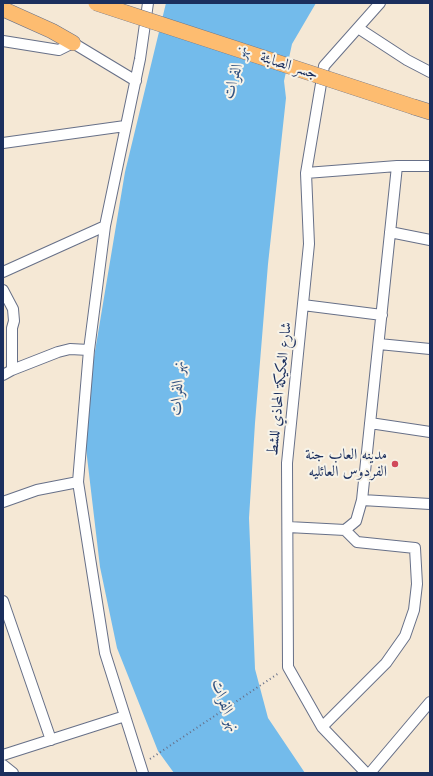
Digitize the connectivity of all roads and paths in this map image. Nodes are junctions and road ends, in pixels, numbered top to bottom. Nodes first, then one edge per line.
1 (96, 3) edge
2 (148, 3) edge
3 (380, 3) edge
4 (3, 9) edge
5 (358, 28) junction
6 (3, 41) edge
7 (74, 43) junction
8 (430, 72) edge
9 (136, 82) junction
10 (430, 112) edge
11 (125, 126) junction
12 (3, 143) edge
13 (397, 166) junction
14 (430, 166) edge
15 (306, 174) junction
16 (105, 226) junction
17 (390, 232) junction
18 (430, 240) edge
19 (3, 272) edge
20 (3, 290) edge
21 (303, 305) junction
22 (382, 315) junction
23 (379, 344) junction
24 (430, 349) edge
25 (89, 350) junction
26 (7, 372) edge
27 (370, 423) junction
28 (430, 432) edge
29 (78, 482) junction
30 (362, 500) junction
31 (3, 502) edge
32 (430, 504) edge
33 (288, 526) junction
34 (344, 530) junction
35 (3, 601) edge
36 (288, 667) junction
37 (430, 702) edge
38 (125, 716) junction
39 (322, 727) junction
40 (51, 740) junction
41 (3, 755) edge
42 (155, 756) dead end
43 (3, 765) edge
44 (13, 773) edge
45 (143, 773) edge
46 (366, 773) edge
47 (370, 773) edge

1 - 10 main road, جسر الصابئة, bridge
2 - 9 street
3 - 5 street, شارع العكيكة المحاذي للشط
4 - 7 main road
5 - 8 street
5 - 15 street, شارع العكيكة المحاذي للشط
6 - 7 street
7 - 9 street
9 - 11 street
11 - 12 street
11 - 16 street
13 - 14 street
13 - 15 street
13 - 17 street
15 - 21 street, شارع العكيكة المحاذي للشط
16 - 19 street
16 - 25 street
17 - 18 street
17 - 22 street
20 - 26 street
21 - 22 street
21 - 33 street, شارع العكيكة المحاذي للشط
22 - 23 street
23 - 24 street
23 - 27 street
25 - 26 street
25 - 29 street
27 - 28 street
27 - 30 street
29 - 31 street
29 - 38 street
30 - 32 street
30 - 34 street
33 - 34 street
33 - 36 street, شارع العكيكة المحاذي للشط
34 - 39 street
35 - 40 street
36 - 39 street, شارع العكيكة المحاذي للشط
36 - 42 path
37 - 47 street
38 - 40 street
38 - 45 street
39 - 46 street, شارع العكيكة المحاذي للشط
40 - 41 street
43 - 44 street

